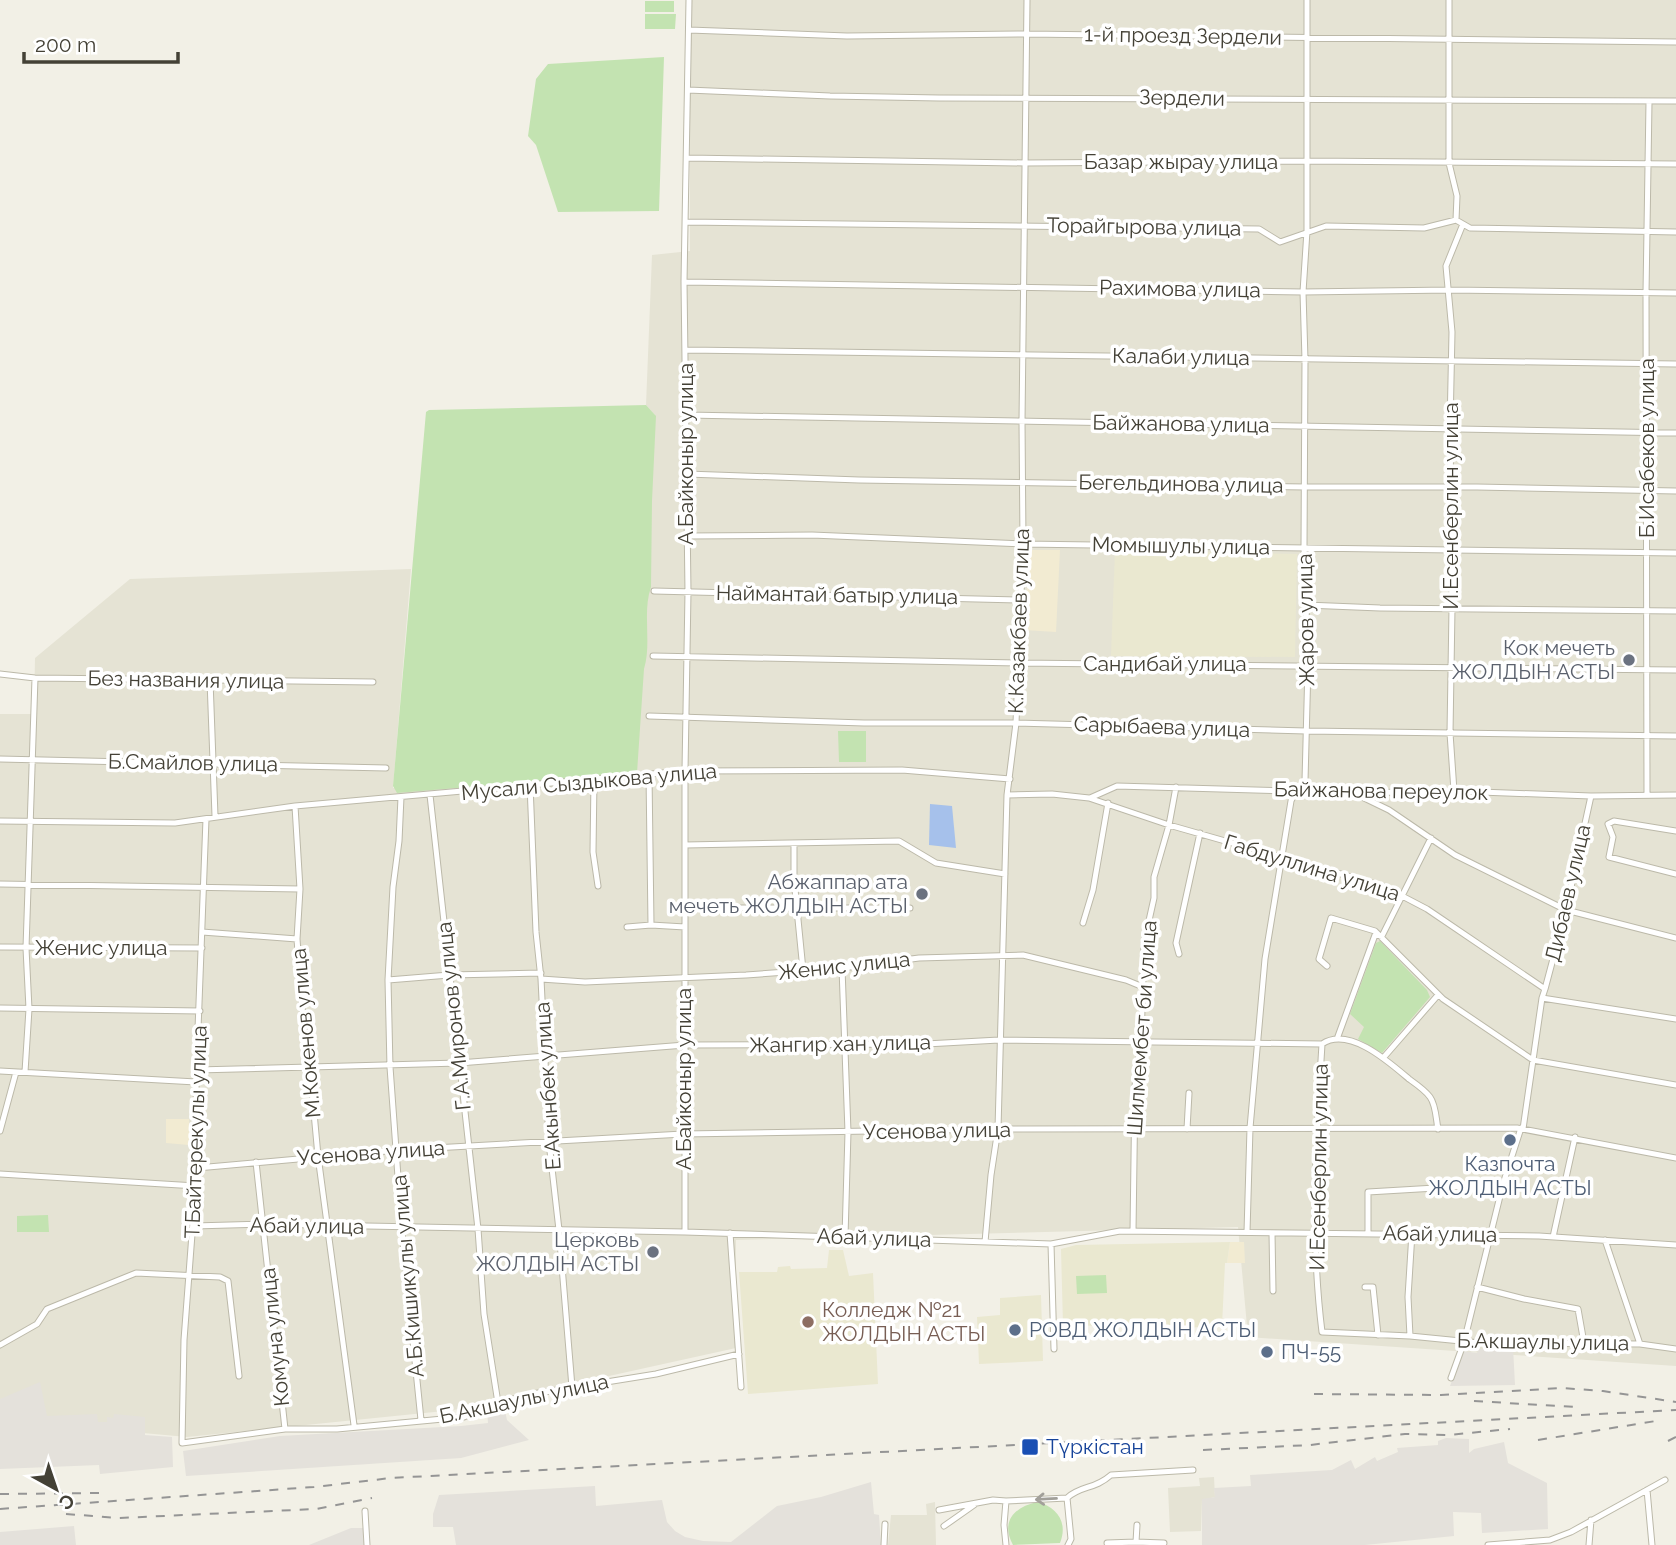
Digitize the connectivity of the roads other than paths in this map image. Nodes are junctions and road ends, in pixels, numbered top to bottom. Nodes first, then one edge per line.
1 (689, 0) edge
2 (1027, 0) edge
3 (1307, 0) edge
4 (1449, 0) edge
5 (690, 30) junction
6 (1026, 34) junction
7 (1307, 37) junction
8 (1448, 38) junction
9 (1676, 41) edge
10 (688, 90) junction
11 (1025, 97) junction
12 (1307, 100) junction
13 (1449, 101) junction
14 (1676, 101) edge
15 (1649, 102) junction
16 (687, 158) junction
17 (1306, 161) junction
18 (1025, 163) junction
19 (1449, 163) junction
20 (1649, 164) junction
21 (1676, 164) edge
22 (1456, 220) junction
23 (686, 222) junction
24 (1463, 224) junction
25 (1024, 226) junction
26 (1307, 231) junction
27 (1649, 232) junction
28 (1676, 232) edge
29 (684, 282) junction
30 (1025, 286) junction
31 (1450, 290) junction
32 (1303, 292) junction
33 (1647, 293) junction
34 (1676, 293) edge
35 (685, 350) junction
36 (1024, 354) junction
37 (1305, 360) junction
38 (1450, 361) junction
39 (1646, 364) junction
40 (1676, 364) edge
41 (687, 415) junction
42 (1022, 421) junction
43 (1306, 426) junction
44 (1450, 427) junction
45 (1647, 432) junction
46 (1676, 433) edge
47 (687, 474) junction
48 (1023, 481) junction
49 (1306, 487) junction
50 (1451, 488) junction
51 (1647, 491) junction
52 (1676, 491) edge
53 (687, 536) junction
54 (1023, 544) junction
55 (1304, 548) junction
56 (1451, 550) junction
57 (1647, 553) junction
58 (1676, 553) edge
59 (654, 591) dead end
60 (688, 592) junction
61 (1020, 600) junction
62 (1306, 605) junction
63 (1452, 608) junction
64 (1647, 611) junction
65 (1676, 611) edge
66 (653, 656) dead end
67 (687, 657) junction
68 (1018, 663) junction
69 (1308, 665) junction
70 (1451, 669) junction
71 (1648, 670) junction
72 (1676, 670) edge
73 (0, 674) edge
74 (35, 678) junction
75 (210, 680) junction
76 (373, 682) dead end
77 (649, 716) dead end
78 (687, 716) junction
79 (1016, 723) junction
80 (1306, 731) junction
81 (1450, 733) junction
82 (1676, 736) edge
83 (1646, 737) junction
84 (32, 758) junction
85 (0, 759) edge
86 (213, 762) junction
87 (386, 768) dead end
88 (685, 771) junction
89 (649, 774) junction
90 (594, 779) junction
91 (1010, 779) junction
92 (530, 785) junction
93 (1176, 787) junction
94 (1296, 791) junction
95 (1454, 791) junction
96 (1353, 793) junction
97 (1647, 794) junction
98 (430, 795) junction
99 (1007, 795) junction
100 (1676, 795) edge
101 (1591, 796) junction
102 (401, 797) junction
103 (1089, 798) junction
104 (1108, 803) junction
105 (295, 806) junction
106 (215, 816) junction
107 (206, 819) junction
108 (0, 821) edge
109 (32, 822) junction
110 (1169, 825) junction
111 (1676, 831) edge
112 (1200, 833) junction
113 (1431, 838) junction
114 (794, 844) junction
115 (685, 845) junction
116 (1281, 857) junction
117 (1005, 874) junction
118 (1676, 874) edge
119 (0, 884) edge
120 (28, 884) junction
121 (598, 886) dead end
122 (204, 887) junction
123 (300, 889) junction
124 (1403, 894) junction
125 (685, 908) junction
126 (799, 908) junction
127 (910, 908) dead end
128 (1566, 911) junction
129 (1083, 923) dead end
130 (651, 925) junction
131 (627, 927) dead end
132 (685, 927) junction
133 (202, 932) junction
134 (1382, 936) junction
135 (1676, 938) edge
136 (297, 939) junction
137 (0, 947) edge
138 (26, 948) junction
139 (202, 948) junction
140 (1179, 954) dead end
141 (1002, 957) junction
142 (1327, 965) dead end
143 (842, 968) junction
144 (803, 970) junction
145 (449, 975) junction
146 (541, 976) junction
147 (684, 976) junction
148 (388, 980) junction
149 (1143, 987) junction
150 (1545, 989) junction
151 (1438, 995) junction
152 (1542, 998) junction
153 (0, 1008) edge
154 (29, 1009) junction
155 (200, 1011) junction
156 (1676, 1019) edge
157 (1337, 1039) junction
158 (999, 1040) junction
159 (1141, 1042) junction
160 (1257, 1043) junction
161 (1322, 1044) junction
162 (685, 1045) junction
163 (845, 1045) junction
164 (545, 1055) junction
165 (1384, 1057) junction
166 (1533, 1060) junction
167 (459, 1063) junction
168 (390, 1067) junction
169 (310, 1069) junction
170 (197, 1070) junction
171 (0, 1071) edge
172 (16, 1072) junction
173 (25, 1072) junction
174 (196, 1082) junction
175 (1676, 1086) edge
176 (1189, 1093) dead end
177 (1250, 1128) junction
178 (998, 1129) junction
179 (1186, 1129) junction
180 (1317, 1129) junction
181 (1438, 1129) junction
182 (1522, 1129) junction
183 (1133, 1130) junction
184 (0, 1131) edge
185 (848, 1132) junction
186 (683, 1134) junction
187 (1575, 1138) junction
188 (549, 1142) junction
189 (468, 1145) junction
190 (398, 1150) junction
191 (318, 1156) junction
192 (1676, 1158) edge
193 (256, 1162) junction
194 (197, 1168) junction
195 (0, 1174) edge
196 (1503, 1184) junction
197 (196, 1185) junction
198 (262, 1224) junction
199 (194, 1226) junction
200 (327, 1226) junction
201 (402, 1227) junction
202 (478, 1229) junction
203 (559, 1230) junction
204 (1133, 1231) junction
205 (684, 1232) junction
206 (730, 1233) junction
207 (1247, 1233) junction
208 (1272, 1233) junction
209 (1314, 1233) junction
210 (1368, 1233) junction
211 (1412, 1233) junction
212 (1490, 1236) junction
213 (845, 1237) junction
214 (1553, 1237) junction
215 (1605, 1240) junction
216 (985, 1241) junction
217 (1051, 1244) junction
218 (1676, 1245) edge
219 (190, 1276) junction
220 (1365, 1287) dead end
221 (1477, 1287) junction
222 (1273, 1292) dead end
223 (1322, 1332) joint
224 (1378, 1335) junction
225 (1410, 1336) junction
226 (1464, 1342) junction
227 (1584, 1343) junction
228 (1640, 1344) junction
229 (0, 1346) edge
230 (1054, 1349) dead end
231 (1676, 1349) edge
232 (739, 1354) junction
233 (239, 1376) dead end
234 (1451, 1378) dead end
235 (572, 1387) junction
236 (741, 1387) dead end
237 (498, 1403) junction
238 (421, 1420) junction
239 (354, 1425) junction
240 (285, 1429) junction
241 (182, 1443) joint
242 (1193, 1470) dead end
243 (1665, 1480) dead end
244 (1647, 1490) junction
245 (1067, 1498) junction
246 (1006, 1502) junction
247 (976, 1503) junction
248 (939, 1510) dead end
249 (365, 1511) dead end
250 (1591, 1520) junction
251 (885, 1524) dead end
252 (1137, 1525) dead end
253 (944, 1526) dead end
254 (1136, 1542) junction
255 (1107, 1543) dead end
256 (1164, 1543) dead end
257 (1124, 1544) edge
258 (367, 1545) edge
259 (884, 1545) edge
260 (1006, 1545) edge
261 (1068, 1545) edge
262 (1489, 1545) edge
263 (1589, 1545) edge
264 (1652, 1545) edge

1 - 5 street, А.Байконыр улица
2 - 6 street, К.Казакбаев улица
3 - 7 street, Жаров улица
4 - 8 street
5 - 6 street, 1-й проезд Зердели
5 - 10 street, А.Байконыр улица
6 - 7 street, 1-й проезд Зердели
6 - 11 street, К.Казакбаев улица
7 - 8 street, 1-й проезд Зердели
7 - 12 street, Жаров улица
8 - 9 street, 1-й проезд Зердели
8 - 13 street
10 - 11 street, Зердели
10 - 16 street, А.Байконыр улица
11 - 12 street, Зердели
11 - 18 street, К.Казакбаев улица
12 - 13 street, Зердели
12 - 17 street, Жаров улица
13 - 15 street, Зердели
13 - 19 street
14 - 15 street, Зердели
15 - 20 street, Б.Исабеков улица
16 - 18 street, Базар жырау улица
16 - 23 street, А.Байконыр улица
17 - 18 street, Базар жырау улица
17 - 19 street, Базар жырау улица
17 - 26 street, Жаров улица
18 - 25 street, К.Казакбаев улица
19 - 20 street, Базар жырау улица
19 - 22 street
20 - 21 street, Базар жырау улица
20 - 27 street, Б.Исабеков улица
22 - 24 street
22 - 26 street, Торайгырова улица
23 - 25 street, Торайгырова улица
23 - 29 street, А.Байконыр улица
24 - 27 street
24 - 31 street, И.Есенберлин улица
25 - 26 street, Торайгырова улица
25 - 30 street, К.Казакбаев улица
26 - 32 street, Жаров улица
27 - 28 street
27 - 33 street, Б.Исабеков улица
29 - 30 street, Рахимова улица
29 - 35 street, А.Байконыр улица
30 - 32 street, Рахимова улица
30 - 36 street, К.Казакбаев улица
31 - 32 street, Рахимова улица
31 - 33 street, Рахимова улица
31 - 38 street, И.Есенберлин улица
32 - 37 street, Жаров улица
33 - 34 street, Рахимова улица
33 - 39 street, Б.Исабеков улица
35 - 36 street, Калаби улица
35 - 41 street, А.Байконыр улица
36 - 37 street, Калаби улица
36 - 42 street, К.Казакбаев улица
37 - 38 street, Калаби улица
37 - 43 street, Жаров улица
38 - 39 street, Калаби улица
38 - 44 street, И.Есенберлин улица
39 - 40 street, Калаби улица
39 - 45 street, Б.Исабеков улица
41 - 42 street, Байжанова улица
41 - 47 street, А.Байконыр улица
42 - 43 street, Байжанова улица
42 - 48 street, К.Казакбаев улица
43 - 44 street, Байжанова улица
43 - 49 street, Жаров улица
44 - 45 street, Байжанова улица
44 - 50 street, И.Есенберлин улица
45 - 46 street, Байжанова улица
45 - 51 street, Б.Исабеков улица
47 - 48 street, Бегельдинова улица
47 - 53 street, А.Байконыр улица
48 - 49 street, Бегельдинова улица
48 - 54 street, К.Казакбаев улица
49 - 50 street, Бегельдинова улица
49 - 55 street, Жаров улица
50 - 51 street, Бегельдинова улица
50 - 56 street, И.Есенберлин улица
51 - 52 street, Бегельдинова улица
51 - 57 street, Б.Исабеков улица
53 - 54 street, Момышулы улица
53 - 60 street, А.Байконыр улица
54 - 55 street, Момышулы улица
54 - 61 street, К.Казакбаев улица
55 - 56 street, Момышулы улица
55 - 62 street, Жаров улица
56 - 57 street, Момышулы улица
56 - 63 street, И.Есенберлин улица
57 - 58 street, Момышулы улица
57 - 64 street, Б.Исабеков улица
59 - 60 street, Наймантай батыр улица
60 - 61 street, Наймантай батыр улица
60 - 67 street, А.Байконыр улица
61 - 68 street, К.Казакбаев улица
62 - 63 street
62 - 69 street, Жаров улица
63 - 64 street
63 - 70 street, И.Есенберлин улица
64 - 65 street
64 - 71 street, Б.Исабеков улица
66 - 67 street, Сандибай улица
67 - 68 street, Сандибай улица
67 - 78 street, А.Байконыр улица
68 - 69 street, Сандибай улица
68 - 79 street, К.Казакбаев улица
69 - 70 street, Сандибай улица
69 - 80 street, Жаров улица
70 - 71 street, Сандибай улица
70 - 81 street, И.Есенберлин улица
71 - 72 street, Сандибай улица
71 - 83 street, Б.Исабеков улица
73 - 74 street, Без названия улица
74 - 75 street, Без названия улица
74 - 84 street
75 - 76 street, Без названия улица
75 - 86 street
77 - 78 street, Сарыбаева улица
78 - 79 street, Сарыбаева улица
78 - 88 street, А.Байконыр улица
79 - 80 street, Сарыбаева улица
79 - 91 street, К.Казакбаев улица
80 - 81 street, Сарыбаева улица
80 - 94 street, Жаров улица
81 - 83 street, Сарыбаева улица
81 - 95 street, И.Есенберлин улица
82 - 83 street, Сарыбаева улица
83 - 97 street, Б.Исабеков улица
84 - 85 street, Б.Смайлов улица
84 - 86 street, Б.Смайлов улица
84 - 109 street
86 - 87 street, Б.Смайлов улица
86 - 106 street
88 - 89 street, Мусали Сыздыкова улица
88 - 91 street, Мусали Сыздыкова улица
88 - 115 street, А.Байконыр улица
89 - 90 street, Мусали Сыздыкова улица
89 - 130 street
90 - 92 street, Мусали Сыздыкова улица
90 - 121 street
91 - 99 street, К.Казакбаев улица
92 - 98 street, Мусали Сыздыкова улица
92 - 146 street, Е.Акынбек улица
93 - 94 street, Байжанова переулок
93 - 103 street, Байжанова переулок
93 - 110 street, Шилмембет би улица
94 - 96 street, Байжанова переулок
94 - 116 street, Жаров улица
95 - 96 street, Байжанова переулок
95 - 101 street, Байжанова переулок
96 - 113 street
97 - 100 street, Байжанова переулок
97 - 101 street, Байжанова переулок
98 - 102 street, Мусали Сыздыкова улица
98 - 145 street, Г.А.Миронов улица
99 - 103 street, Габдуллина улица
99 - 117 street, К.Казакбаев улица
101 - 128 street, Дибаев улица
102 - 105 street, Мусали Сыздыкова улица
102 - 148 street, А.Б.Кишикулы улица
103 - 104 street, Габдуллина улица
104 - 110 street, Габдуллина улица
104 - 129 street
105 - 106 street, Мусали Сыздыкова улица
105 - 123 street, М.Кокенов улица
106 - 107 street, Мусали Сыздыкова улица
107 - 109 street, Мусали Сыздыкова улица
107 - 122 street, Т.Байтерекулы улица
108 - 109 street, Мусали Сыздыкова улица
109 - 120 street
110 - 112 street, Габдуллина улица
110 - 149 street, Шилмембет би улица
111 - 118 street, Дибаев улица
112 - 116 street, Габдуллина улица
112 - 140 street, Габдуллина улица
113 - 124 street, И.Есенберлин улица
113 - 128 street
114 - 115 street
114 - 117 street
114 - 126 street
115 - 125 street, А.Байконыр улица
116 - 124 street, Габдуллина улица
116 - 160 street, Жаров улица
117 - 141 street, К.Казакбаев улица
119 - 120 street
120 - 122 street
120 - 138 street
122 - 123 street
122 - 133 street, Т.Байтерекулы улица
123 - 136 street, М.Кокенов улица
124 - 134 street, И.Есенберлин улица
124 - 150 street, Габдуллина улица
125 - 126 street
125 - 132 street, А.Байконыр улица
126 - 127 street
126 - 144 street
128 - 135 street
128 - 150 street, Дибаев улица
130 - 131 street
130 - 132 street
132 - 147 street, А.Байконыр улица
133 - 136 street
133 - 139 street, Т.Байтерекулы улица
134 - 142 street
134 - 151 street
134 - 157 street, И.Есенберлин улица
136 - 169 street, М.Кокенов улица
137 - 138 street, Женис улица
138 - 139 street, Женис улица
138 - 154 street
139 - 155 street, Т.Байтерекулы улица
141 - 143 street, Женис улица
141 - 149 street, Женис улица
141 - 158 street, К.Казакбаев улица
143 - 144 street, Женис улица
143 - 163 street
144 - 147 street, Женис улица
145 - 146 street, Женис улица
145 - 148 street, Женис улица
145 - 167 street, Г.А.Миронов улица
146 - 147 street, Женис улица
146 - 164 street, Е.Акынбек улица
147 - 162 street, А.Байконыр улица
148 - 168 street, А.Б.Кишикулы улица
149 - 159 street, Шилмембет би улица
150 - 152 street
151 - 165 street
151 - 166 street
152 - 156 street
152 - 166 street
153 - 154 street
154 - 155 street
154 - 173 street
155 - 170 street, Т.Байтерекулы улица
157 - 161 street, Жангир хан улица
157 - 165 street
158 - 159 street, Жангир хан улица
158 - 163 street, Жангир хан улица
158 - 178 street, К.Казакбаев улица
159 - 160 street, Жангир хан улица
159 - 183 street, Шилмембет би улица
160 - 161 street, Жангир хан улица
160 - 177 street, Жаров улица
161 - 180 street, И.Есенберлин улица
162 - 163 street, Жангир хан улица
162 - 164 street, Жангир хан улица
162 - 186 street, А.Байконыр улица
163 - 185 street
164 - 167 street, Жангир хан улица
164 - 188 street, Е.Акынбек улица
165 - 181 street
166 - 175 street
166 - 182 street
167 - 168 street, Жангир хан улица
167 - 189 street, Г.А.Миронов улица
168 - 169 street, Жангир хан улица
168 - 190 street, А.Б.Кишикулы улица
169 - 170 street, Жангир хан улица
169 - 191 street, М.Кокенов улица
170 - 174 street, Т.Байтерекулы улица
171 - 172 street
172 - 173 street
172 - 184 street
173 - 174 street
174 - 194 street, Т.Байтерекулы улица
176 - 179 street
177 - 179 street, Усенова улица
177 - 180 street, Усенова улица
177 - 207 street, Жаров улица
178 - 183 street, Усенова улица
178 - 185 street, Усенова улица
178 - 216 street, К.Казакбаев улица
179 - 183 street, Усенова улица
180 - 181 street, Усенова улица
180 - 209 street, И.Есенберлин улица
181 - 182 street, Усенова улица
182 - 187 street, Усенова улица
182 - 196 street
183 - 204 street, Шилмембет би улица
185 - 186 street, Усенова улица
185 - 213 street
186 - 188 street, Усенова улица
186 - 205 street, А.Байконыр улица
187 - 192 street, Усенова улица
187 - 214 street
188 - 189 street, Усенова улица
188 - 203 street, Е.Акынбек улица
189 - 190 street, Усенова улица
189 - 202 street, Г.А.Миронов улица
190 - 191 street, Усенова улица
190 - 201 street, А.Б.Кишикулы улица
191 - 193 street, Усенова улица
191 - 200 street, М.Кокенов улица
193 - 194 street, Усенова улица
193 - 198 street, Комуна улица
194 - 197 street, Т.Байтерекулы улица
195 - 197 street
196 - 210 street
196 - 212 street
197 - 199 street, Т.Байтерекулы улица
198 - 199 street, Абай улица
198 - 200 street, Абай улица
198 - 240 street, Комуна улица
199 - 219 street, Т.Байтерекулы улица
200 - 201 street, Абай улица
200 - 239 street, М.Кокенов улица
201 - 202 street, Абай улица
201 - 238 street, А.Б.Кишикулы улица
202 - 203 street, Абай улица
202 - 237 street, Г.А.Миронов улица
203 - 205 street, Абай улица
203 - 235 street, Е.Акынбек улица
204 - 207 street, Абай улица
204 - 217 street, Абай улица
205 - 206 street, Абай улица
206 - 213 street, Абай улица
206 - 232 street
207 - 208 street, Абай улица
208 - 209 street, Абай улица
208 - 222 street
209 - 210 street, Абай улица
209 - 223 street, И.Есенберлин улица
210 - 211 street, Абай улица
211 - 212 street, Абай улица
211 - 225 street
212 - 214 street, Абай улица
212 - 221 street
213 - 216 street, Абай улица
214 - 215 street, Абай улица
215 - 218 street, Абай улица
215 - 228 street
216 - 217 street, Абай улица
217 - 230 street
219 - 229 street
219 - 233 street
219 - 241 street, Т.Байтерекулы улица
220 - 224 street
221 - 226 street
221 - 227 street
223 - 224 street, Б.Акшаулы улица
224 - 225 street, Б.Акшаулы улица
225 - 226 street, Б.Акшаулы улица
226 - 227 street, Б.Акшаулы улица
226 - 234 street
227 - 228 street, Б.Акшаулы улица
228 - 231 street, Б.Акшаулы улица
232 - 235 street, Б.Акшаулы улица
232 - 236 street
235 - 237 street, Б.Акшаулы улица
237 - 238 street, Б.Акшаулы улица
238 - 239 street, Б.Акшаулы улица
239 - 240 street, Б.Акшаулы улица
240 - 241 street, Б.Акшаулы улица
242 - 245 street
243 - 244 street
244 - 250 street
244 - 264 street
245 -> 246 street
245 - 261 street
246 - 247 street
246 - 260 street
247 - 248 street
247 - 253 street
249 - 258 street
250 - 262 street
250 - 263 street
251 - 259 street
252 - 254 street
254 - 256 street
254 - 257 street
255 - 257 street

